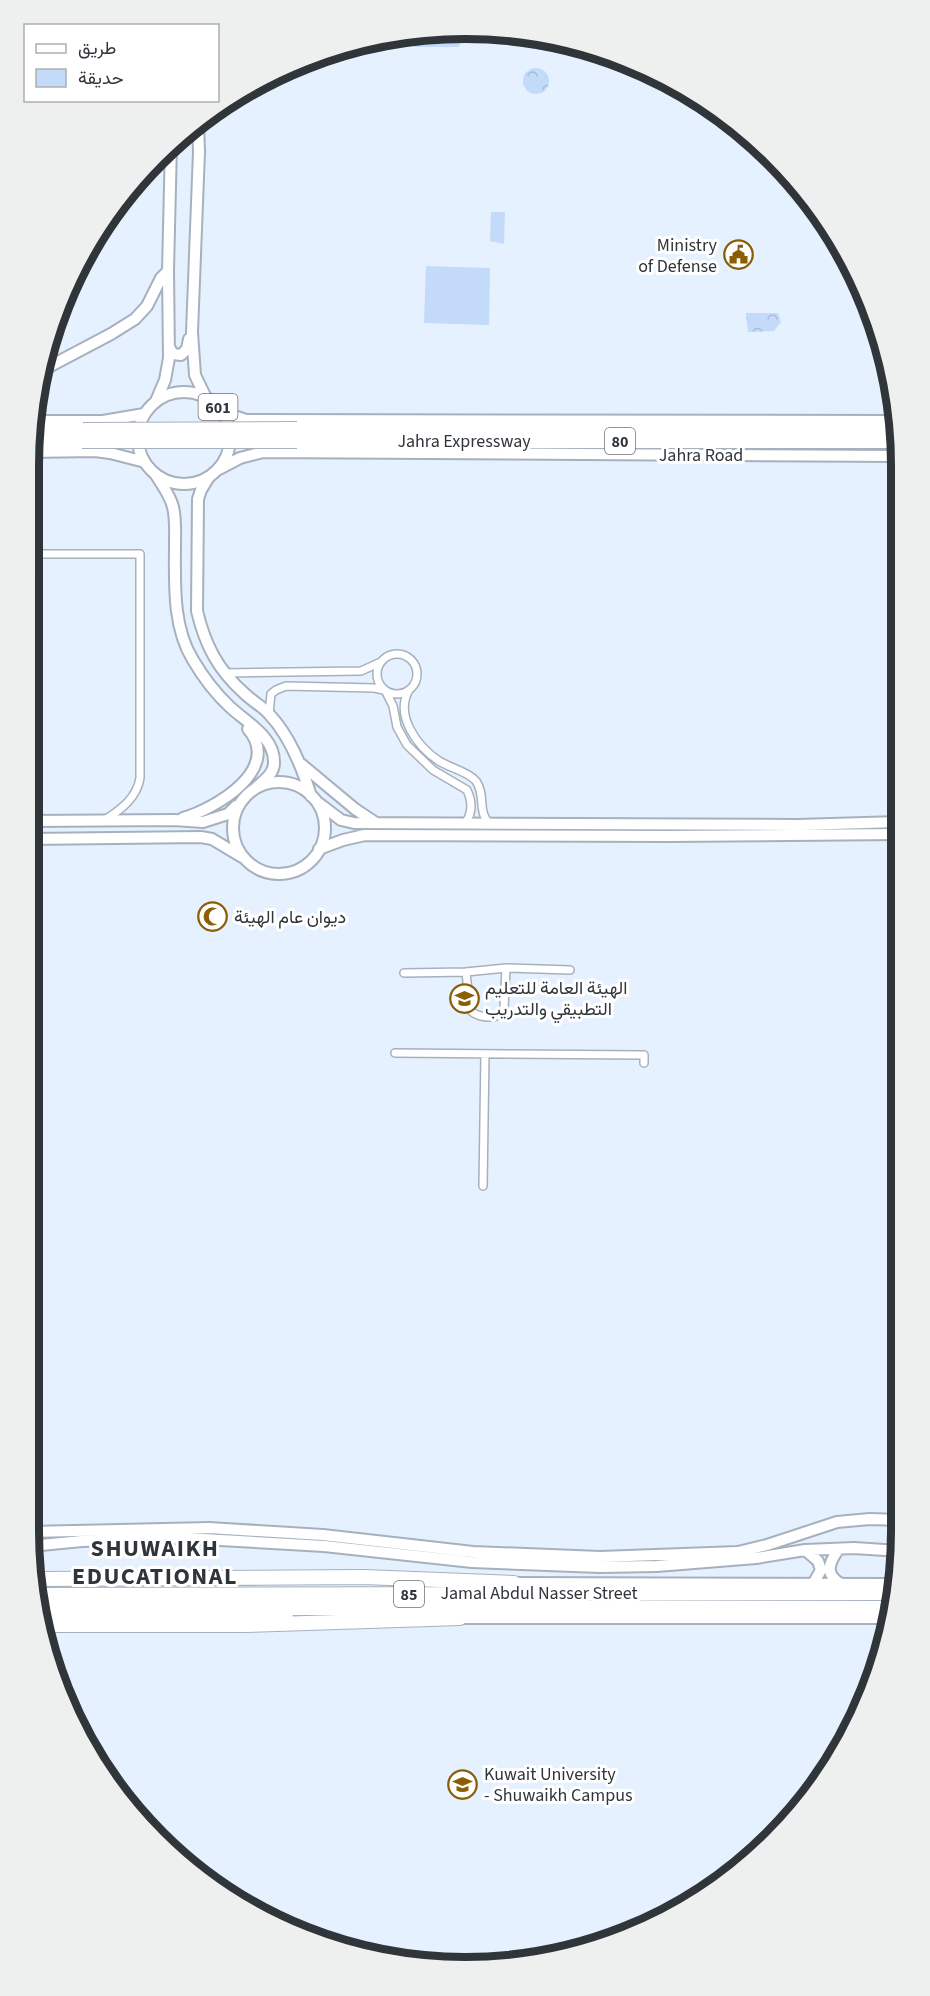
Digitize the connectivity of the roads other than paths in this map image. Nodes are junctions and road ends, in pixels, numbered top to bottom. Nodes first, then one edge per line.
1 (198, 133) edge
2 (171, 158) edge
3 (168, 271) junction
4 (192, 332) junction
5 (169, 347) junction
6 (51, 366) edge
7 (206, 398) junction
8 (156, 401) junction
9 (222, 412) junction
10 (144, 414) junction
11 (42, 421) edge
12 (888, 422) edge
13 (41, 430) edge
14 (889, 430) edge
15 (40, 441) edge
16 (890, 441) edge
17 (39, 452) edge
18 (891, 456) edge
19 (145, 462) junction
20 (219, 469) junction
21 (156, 475) junction
22 (209, 477) junction
23 (39, 554) edge
24 (176, 600) junction
25 (197, 600) junction
26 (381, 662) junction
27 (225, 673) junction
28 (409, 690) junction
29 (385, 691) junction
30 (230, 707) junction
31 (269, 714) junction
32 (300, 763) junction
33 (256, 788) junction
34 (314, 798) junction
35 (240, 802) junction
36 (174, 820) junction
37 (39, 821) edge
38 (100, 821) junction
39 (891, 822) edge
40 (379, 824) junction
41 (490, 824) junction
42 (470, 827) junction
43 (643, 830) junction
44 (891, 834) edge
45 (98, 838) junction
46 (39, 839) edge
47 (319, 849) junction
48 (245, 859) junction
49 (506, 968) junction
50 (570, 970) dead end
51 (466, 972) junction
52 (404, 973) dead end
53 (395, 1053) dead end
54 (485, 1054) junction
55 (573, 1054) junction
56 (573, 1063) dead end
57 (644, 1063) dead end
58 (483, 1186) dead end
59 (891, 1520) edge
60 (39, 1532) edge
61 (40, 1545) edge
62 (805, 1550) junction
63 (838, 1550) junction
64 (890, 1550) edge
65 (434, 1553) junction
66 (459, 1555) junction
67 (42, 1580) edge
68 (514, 1583) junction
69 (43, 1584) edge
70 (813, 1584) junction
71 (841, 1584) junction
72 (887, 1584) edge
73 (886, 1593) edge
74 (44, 1595) edge
75 (46, 1608) edge
76 (884, 1608) edge
77 (48, 1617) edge
78 (460, 1618) junction
79 (882, 1618) edge
80 (50, 1625) edge

1 - 4 street, 601
2 - 3 street, 601
3 - 5 street, 601
3 - 6 street
4 - 5 street
4 - 7 street, 601
5 - 8 street, 601
7 - 8 street, 601
7 - 9 street, 601
8 - 10 street, 601
9 - 12 street, Jahra Road
9 - 20 street, 601
10 - 11 street
10 - 19 street
13 - 14 highway, Jahra Expressway / 80, bridge
15 - 16 highway, Jahra Expressway / 80, bridge
17 - 19 street
18 - 20 street, Jahra Road
19 - 21 street
20 - 22 street
21 - 22 street
21 - 24 street
22 - 25 street
23 - 38 street
24 - 25 street
24 - 30 street
25 - 27 street
26 - 27 street
26 - 28 street
26 - 29 street
27 - 31 street
28 - 29 street
28 - 41 street
29 - 31 street
29 - 42 street
30 - 33 street
30 - 36 street
31 - 32 street
32 - 34 street
32 - 40 street
33 - 34 street
33 - 35 street
34 - 40 street
34 - 47 street
35 - 36 street
35 - 48 street
36 - 38 street
37 - 38 street
38 - 45 street
39 - 43 street
40 - 42 street
41 - 42 street
41 - 43 street
42 - 43 street
42 - 47 street
43 - 44 street
45 - 46 street
45 - 48 street
47 - 48 street
49 - 50 street
49 - 51 street
49 - 51 street
51 - 52 street
53 - 54 street
54 - 55 street
54 - 58 street
55 - 56 street
55 - 57 street
59 - 66 street
60 - 65 street
61 - 65 street
62 - 63 street
62 - 66 street
62 - 70 street
63 - 64 street
63 - 71 street
65 - 66 street
67 - 68 highway
68 - 69 street
68 - 70 street
70 - 71 street
71 - 72 street
73 - 74 highway, Jamal Abdul Nasser Street / 85
75 - 76 highway, Jamal Abdul Nasser Street / 85
77 - 78 street
78 - 79 street
78 - 80 highway

